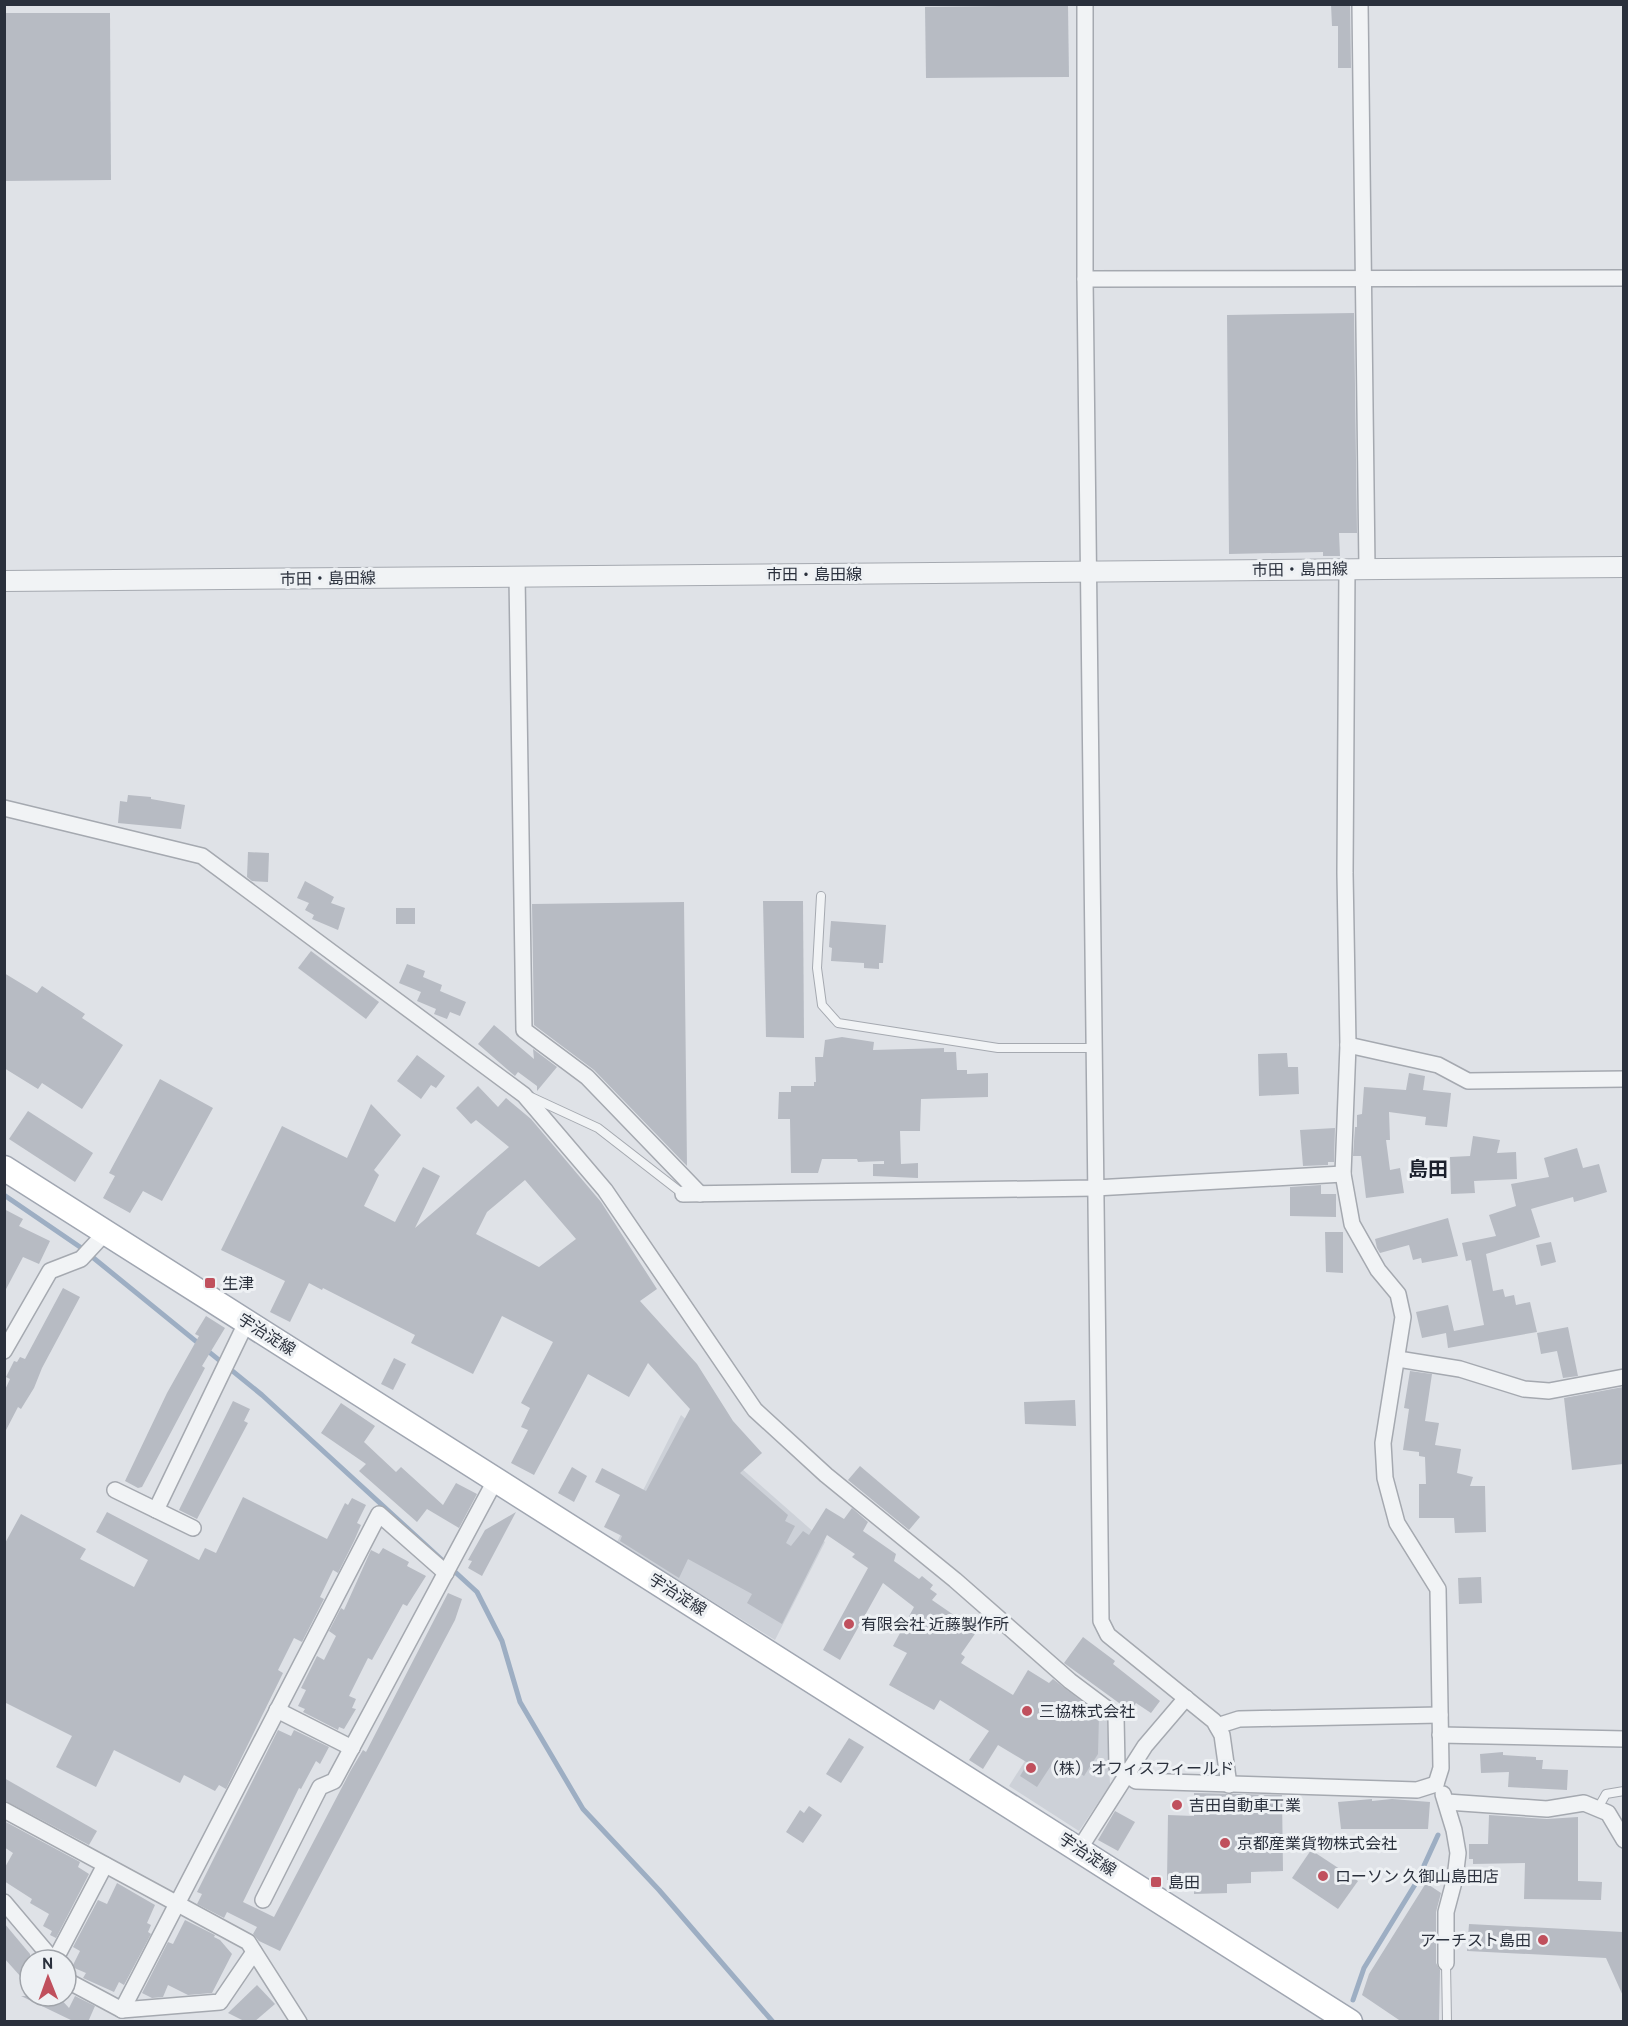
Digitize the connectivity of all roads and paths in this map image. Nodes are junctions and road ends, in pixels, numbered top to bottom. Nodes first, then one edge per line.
1 (1085, 4) edge
2 (1360, 4) edge
3 (1363, 277) junction
4 (1623, 278) edge
5 (1086, 279) junction
6 (1623, 567) edge
7 (1347, 568) junction
8 (1367, 568) junction
9 (1091, 573) junction
10 (517, 576) junction
11 (4, 581) edge
12 (4, 808) edge
13 (821, 896) dead end
14 (1348, 1045) junction
15 (1095, 1048) junction
16 (1623, 1079) edge
17 (524, 1095) junction
18 (4, 1168) edge
19 (1343, 1174) junction
20 (1095, 1188) junction
21 (683, 1194) joint
22 (700, 1194) junction
23 (106, 1232) junction
24 (247, 1321) junction
25 (4, 1351) edge
26 (1398, 1359) junction
27 (1623, 1377) edge
28 (496, 1479) junction
29 (115, 1490) dead end
30 (156, 1510) junction
31 (193, 1528) dead end
32 (446, 1573) junction
33 (1186, 1698) junction
34 (277, 1710) junction
35 (1440, 1715) junction
36 (1217, 1726) junction
37 (1440, 1735) junction
38 (1623, 1739) edge
39 (352, 1748) junction
40 (1127, 1774) junction
41 (1436, 1784) junction
42 (1229, 1785) junction
43 (1623, 1791) edge
44 (1447, 1802) junction
45 (1598, 1809) junction
46 (4, 1810) edge
47 (1623, 1840) edge
48 (1080, 1848) junction
49 (105, 1865) junction
50 (263, 1900) dead end
51 (4, 1902) edge
52 (177, 1904) junction
53 (44, 1948) edge
54 (60, 1948) edge
55 (254, 1952) junction
56 (1446, 1963) joint
57 (78, 1986) edge
58 (122, 2010) junction
59 (1347, 2021) edge
60 (299, 2022) edge
61 (1447, 2022) edge

1 - 5 street
2 - 3 street
3 - 4 street
3 - 5 street
3 - 8 street
5 - 9 street
6 - 8 street, 市田・島田線
7 - 8 street, 市田・島田線
7 - 9 street, 市田・島田線
7 - 14 street
9 - 10 street, 市田・島田線
9 - 15 street
10 - 11 street, 市田・島田線
10 - 22 street
12 - 17 street
13 - 15 lane
14 - 16 street
14 - 19 street
15 - 20 street
17 - 21 lane
17 - 40 street
18 - 23 main road, 宇治淀線
19 - 20 street
19 - 26 street
20 - 22 street
20 - 33 street
21 - 22 street
23 - 24 main road, 宇治淀線
23 - 25 street
24 - 28 main road, 宇治淀線
24 - 30 street
26 - 27 street
26 - 35 street
28 - 32 street
28 - 48 main road, 宇治淀線
29 - 30 street
30 - 31 street
32 - 34 street
32 - 39 street
33 - 36 street
33 - 40 street
34 - 39 street
34 - 52 street
35 - 36 street
35 - 37 street
36 - 42 street
37 - 38 street
37 - 41 street
39 - 50 street
40 - 42 street
40 - 48 street
41 - 42 street
41 - 44 street
43 - 45 lane
44 - 45 street
44 - 56 street
45 - 47 street
46 - 49 street
48 - 59 main road, 宇治淀線
49 - 52 street
49 - 54 street
51 - 53 street
52 - 55 street
52 - 58 street
55 - 58 street
55 - 60 street
56 - 61 lane
57 - 58 street

